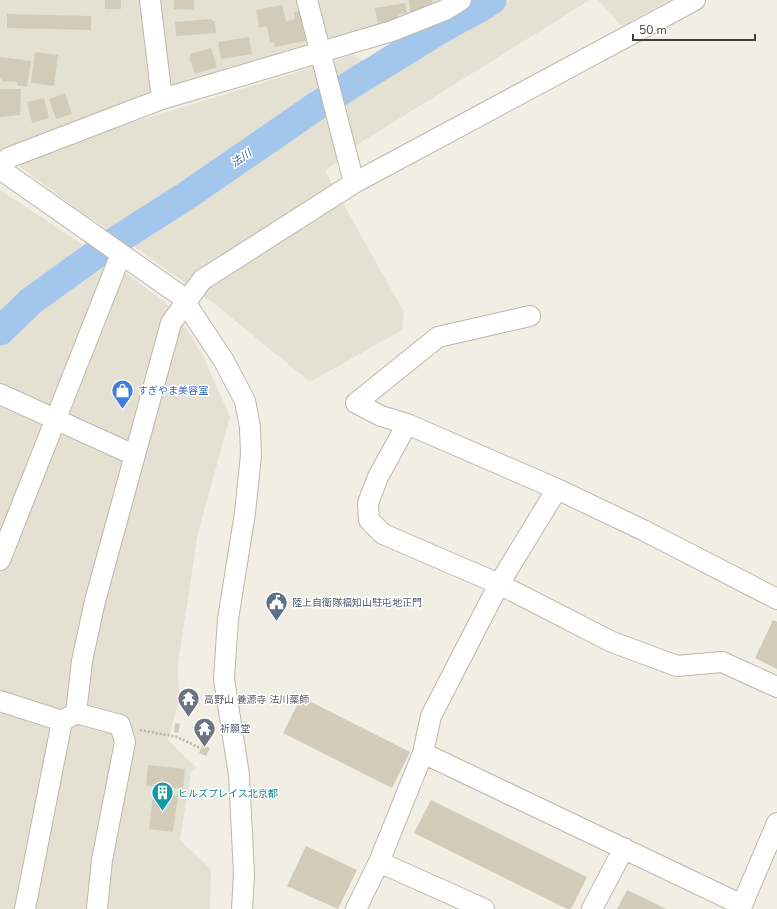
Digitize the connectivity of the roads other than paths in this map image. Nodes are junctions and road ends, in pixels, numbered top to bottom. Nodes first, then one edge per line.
1 (150, 0) edge
2 (307, 0) edge
3 (461, 0) edge
4 (695, 0) edge
5 (320, 52) junction
6 (162, 99) junction
7 (0, 169) edge
8 (354, 183) junction
9 (121, 254) junction
10 (185, 302) junction
11 (530, 316) dead end
12 (0, 394) edge
13 (55, 420) junction
14 (407, 424) junction
15 (134, 455) junction
16 (557, 489) junction
17 (0, 560) edge
18 (499, 584) junction
19 (777, 599) edge
20 (777, 687) edge
21 (0, 701) edge
22 (69, 717) junction
23 (423, 753) junction
24 (777, 823) edge
25 (624, 848) junction
26 (379, 862) junction
27 (743, 907) edge
28 (25, 909) edge
29 (98, 909) edge
30 (242, 909) edge
31 (356, 909) edge
32 (484, 909) edge
33 (592, 909) edge

1 - 6 street
2 - 5 street
3 - 5 street
4 - 8 street
5 - 6 street
5 - 8 street
6 - 7 street
7 - 9 street
8 - 10 street
9 - 10 street
9 - 13 street
10 - 15 street
10 - 30 street
11 - 14 street
12 - 13 street
13 - 15 street
13 - 17 street
14 - 16 street
14 - 18 street
15 - 22 street
16 - 18 street
16 - 19 street
18 - 20 street
18 - 23 street
21 - 22 street
22 - 28 street
22 - 29 street
23 - 25 street
23 - 26 street
24 - 27 street
25 - 27 street
25 - 33 street
26 - 31 street
26 - 32 street

